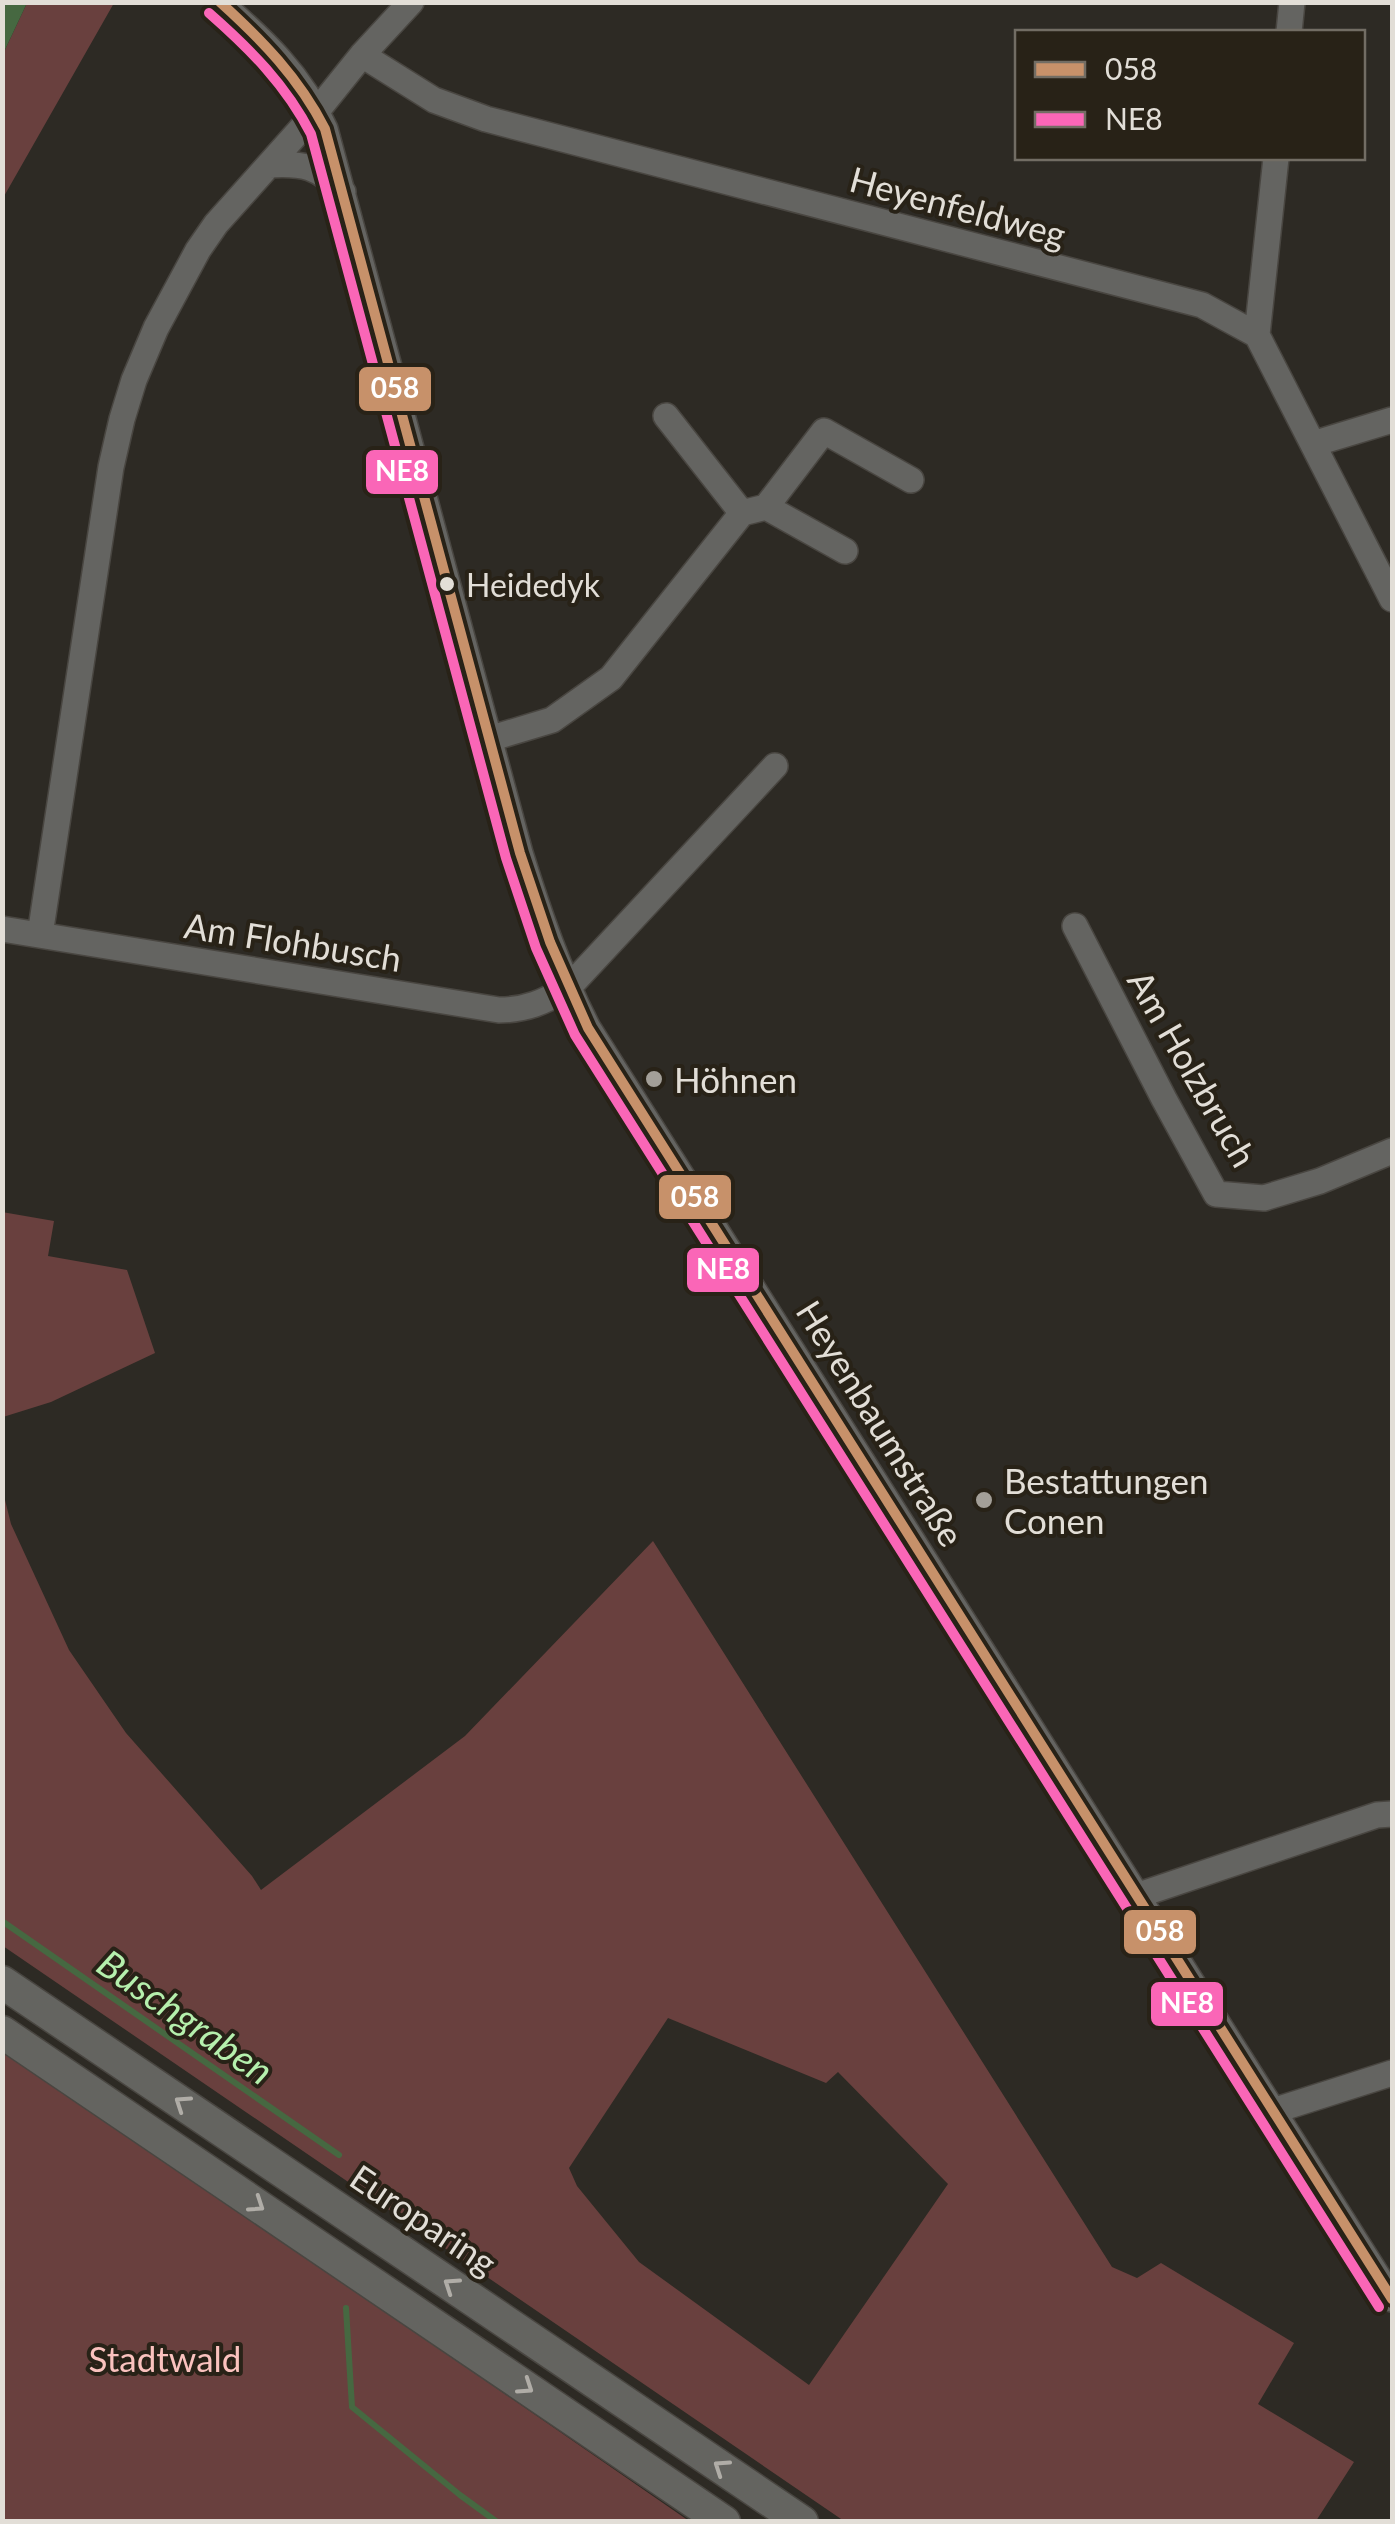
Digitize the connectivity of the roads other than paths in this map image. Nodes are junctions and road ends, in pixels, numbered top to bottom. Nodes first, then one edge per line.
1 (219, 2) edge
2 (411, 2) edge
3 (1292, 2) edge
4 (1289, 30) edge
5 (362, 55) junction
6 (317, 111) junction
7 (1276, 160) edge
8 (268, 165) junction
9 (343, 192) junction
10 (1257, 335) junction
11 (666, 416) dead end
12 (1392, 420) edge
13 (1313, 444) junction
14 (911, 480) dead end
15 (754, 510) junction
16 (1392, 539) edge
17 (1367, 550) junction
18 (845, 551) dead end
19 (1392, 599) edge
20 (489, 738) junction
21 (774, 766) dead end
22 (1075, 926) dead end
23 (2, 929) edge
24 (40, 935) junction
25 (568, 988) junction
26 (1392, 1151) edge
27 (1392, 1814) edge
28 (1136, 1896) junction
29 (2, 1982) edge
30 (2, 2032) edge
31 (1392, 2073) edge
32 (1273, 2111) junction
33 (1392, 2300) edge
34 (724, 2522) edge
35 (802, 2522) edge

1 - 6 street, Heyenbaumstraße
2 - 5 street
3 - 4 street
5 - 6 street
5 - 10 street, Heyenfeldweg
6 - 8 street
6 - 9 street, Heyenbaumstraße
7 - 10 street
8 - 9 street
8 - 24 street
9 - 20 street, Heyenbaumstraße
10 - 13 street
11 - 15 street
12 - 13 street
13 - 17 street
14 - 15 street
15 - 18 street
15 - 20 street
16 - 17 street
17 - 19 street
20 - 25 street, Heyenbaumstraße
21 - 25 street
22 - 26 street, Am Holzbruch
23 - 24 street, Am Flohbusch
24 - 25 street, Am Flohbusch
25 - 28 street, Heyenbaumstraße
27 - 28 street
28 - 32 street, Heyenbaumstraße
35 -> 29 main road, Europaring
30 -> 34 main road
31 - 32 street
32 - 33 street, Heyenbaumstraße

